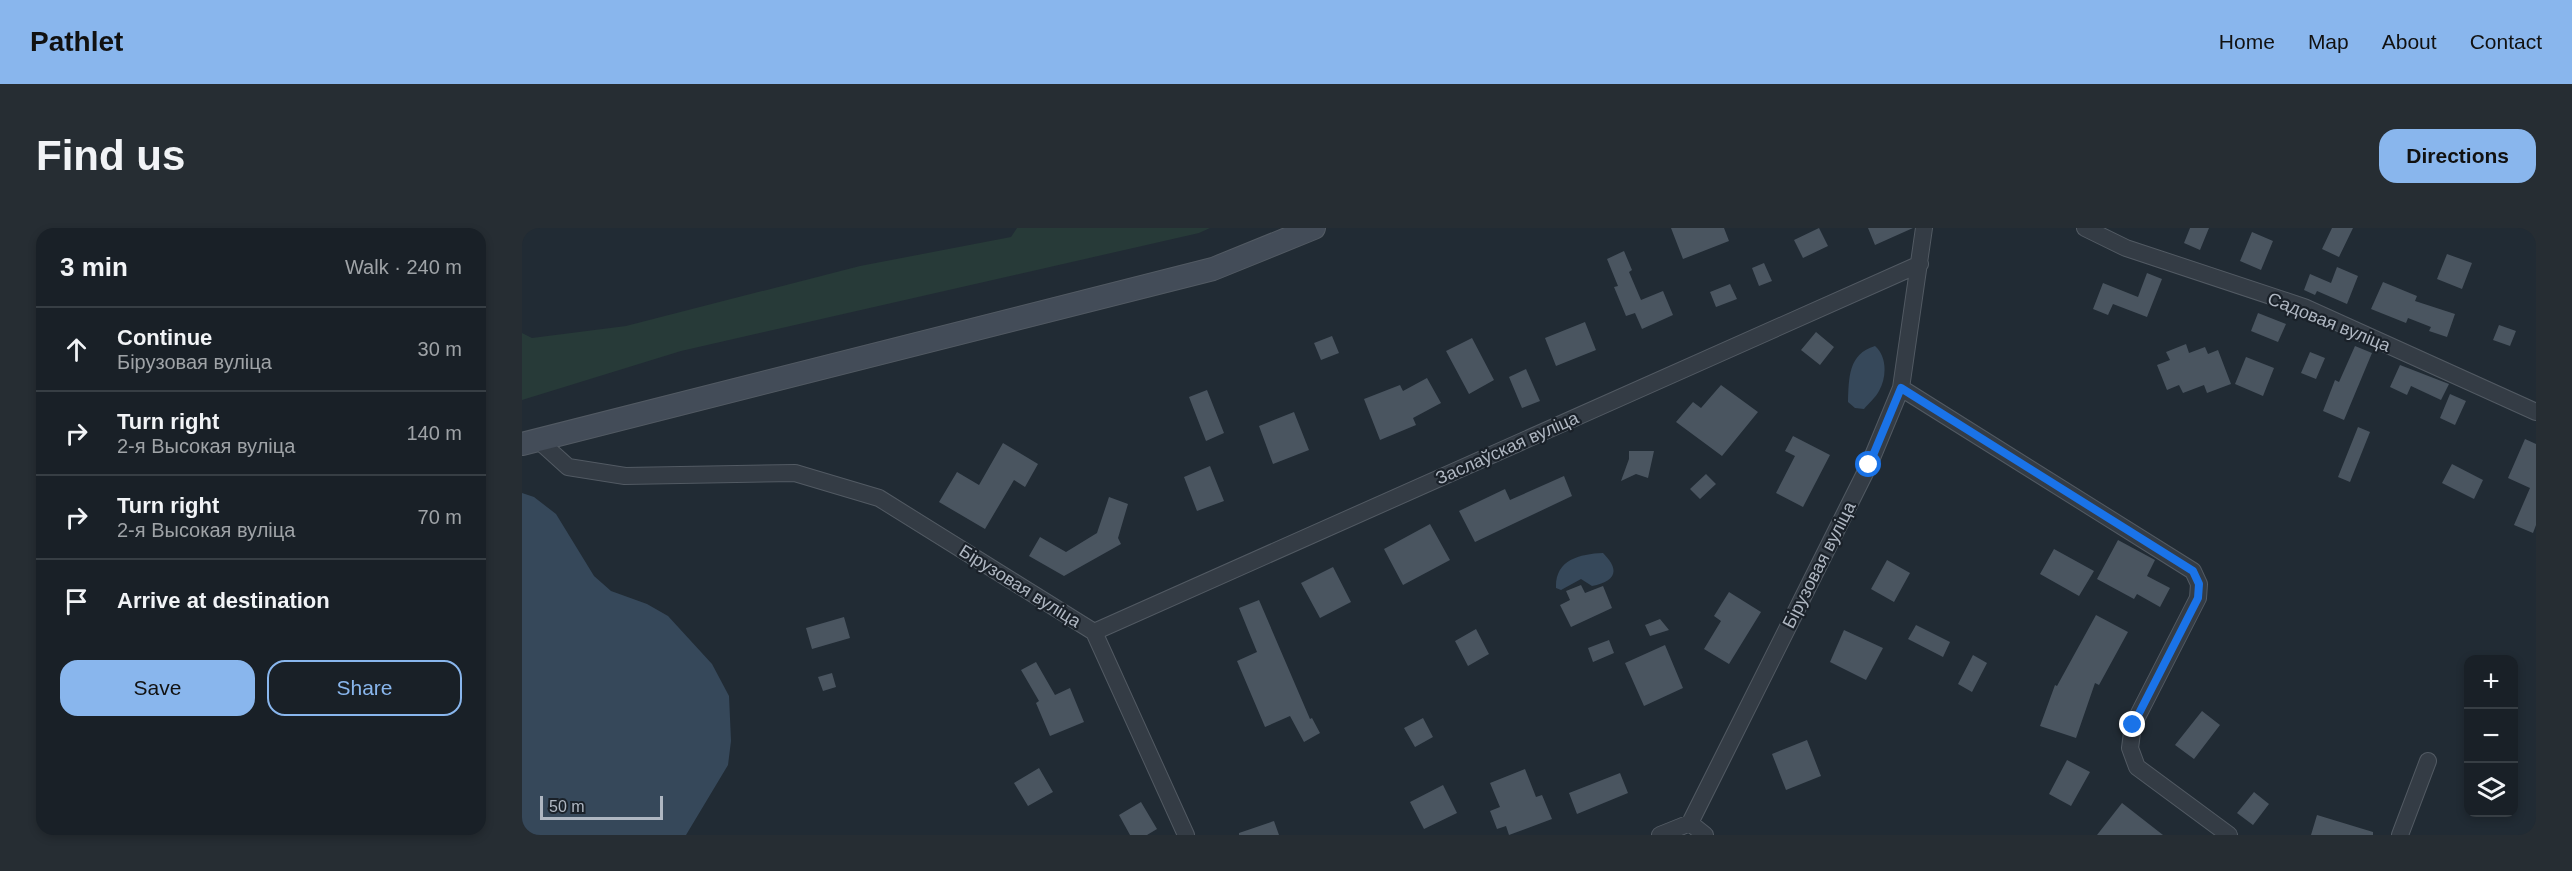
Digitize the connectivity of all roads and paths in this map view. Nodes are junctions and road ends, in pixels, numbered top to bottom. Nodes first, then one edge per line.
1 (1314, 228) edge
2 (1924, 228) edge
3 (2085, 228) edge
4 (1920, 264) junction
5 (1901, 388) junction
6 (2536, 412) edge
7 (530, 441) edge
8 (1094, 632) junction
9 (2427, 761) dead end
10 (1690, 823) junction
11 (1186, 835) edge
12 (1660, 835) edge
13 (1705, 835) edge
14 (2229, 835) edge
15 (2400, 835) edge

1 - 7 main road
2 - 4 street, Бірузовая вуліца
3 - 6 street, Садовая вуліца
4 - 5 street, Бірузовая вуліца
4 - 8 street, Заслаўская вуліца
5 - 10 street, Бірузовая вуліца
5 - 14 street
7 - 8 street, Бірузовая вуліца
8 - 11 street, Бірузовая вуліца
9 - 15 street
10 - 12 street
10 - 13 street

